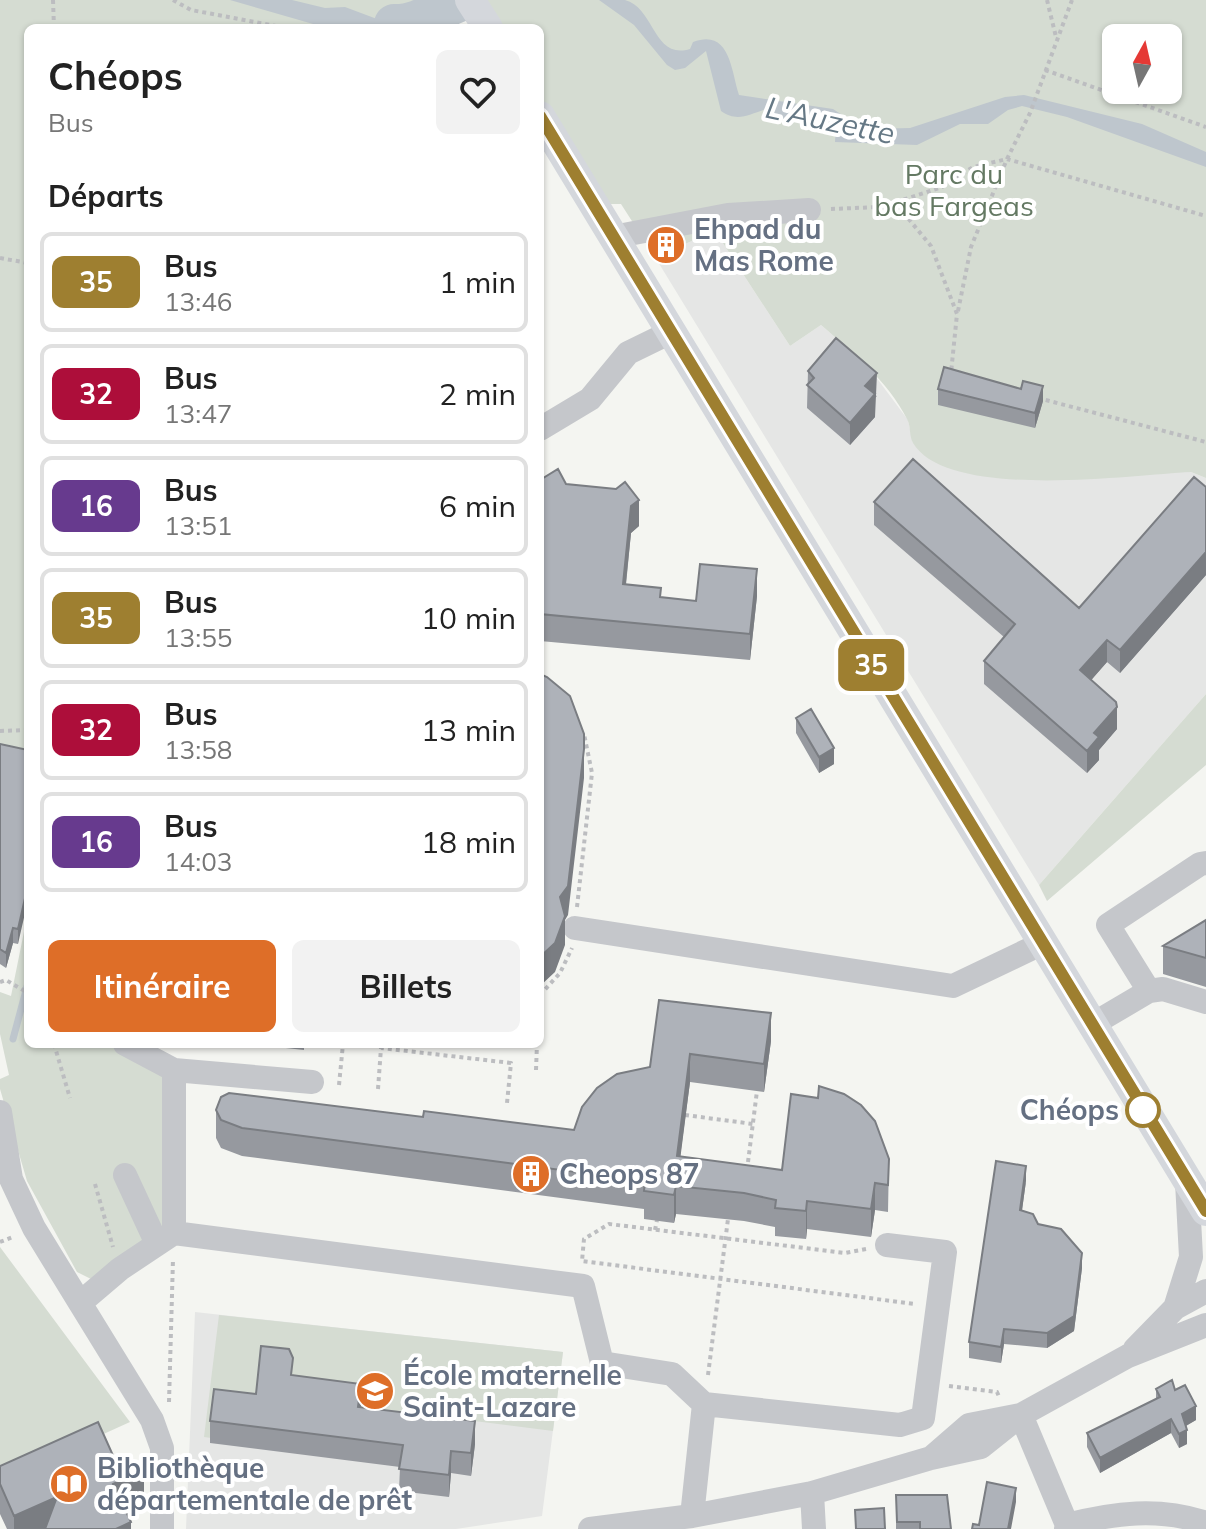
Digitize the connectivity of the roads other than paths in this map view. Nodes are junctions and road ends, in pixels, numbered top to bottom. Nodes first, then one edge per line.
1 (544, 123) edge
2 (809, 210) road end
3 (613, 237) junction
4 (671, 332) junction
5 (544, 427) edge
6 (1206, 863) edge
7 (575, 928) road end
8 (1043, 943) junction
9 (1149, 991) junction
10 (1206, 1002) edge
11 (1093, 1024) junction
12 (133, 1048) edge
13 (174, 1070) junction
14 (312, 1082) dead end
15 (0, 1112) edge
16 (125, 1175) dead end
17 (6, 1176) edge
18 (1187, 1182) junction
19 (1206, 1211) edge
20 (166, 1238) junction
21 (887, 1245) dead end
22 (1206, 1291) edge
23 (80, 1303) junction
24 (1175, 1308) junction
25 (1206, 1325) edge
26 (1206, 1344) edge
27 (1128, 1356) junction
28 (704, 1404) junction
29 (1021, 1415) junction
30 (931, 1458) junction
31 (812, 1493) junction
32 (692, 1516) junction
33 (1206, 1523) edge
34 (1066, 1527) edge
35 (162, 1529) edge
36 (590, 1529) edge
37 (814, 1529) edge

1 - 3 main road
2 - 3 street
3 - 4 main road
4 - 5 street
4 - 8 main road
6 - 9 street
7 - 8 street
8 - 11 main road
9 - 10 street
9 - 11 street
11 - 18 main road
12 - 13 street
13 - 14 street
13 - 20 street
15 - 17 street
16 - 20 street
17 - 23 street
18 - 19 main road
18 - 24 street
20 - 23 street
20 - 28 street
21 - 28 street
22 - 24 street
23 - 35 street
24 - 27 street
25 - 27 street
26 - 27 street
27 - 29 street
28 - 32 street
29 - 30 street
29 - 30 street
29 - 34 street
30 - 31 street
31 - 32 street
31 - 37 street
32 - 36 street
33 - 34 street

